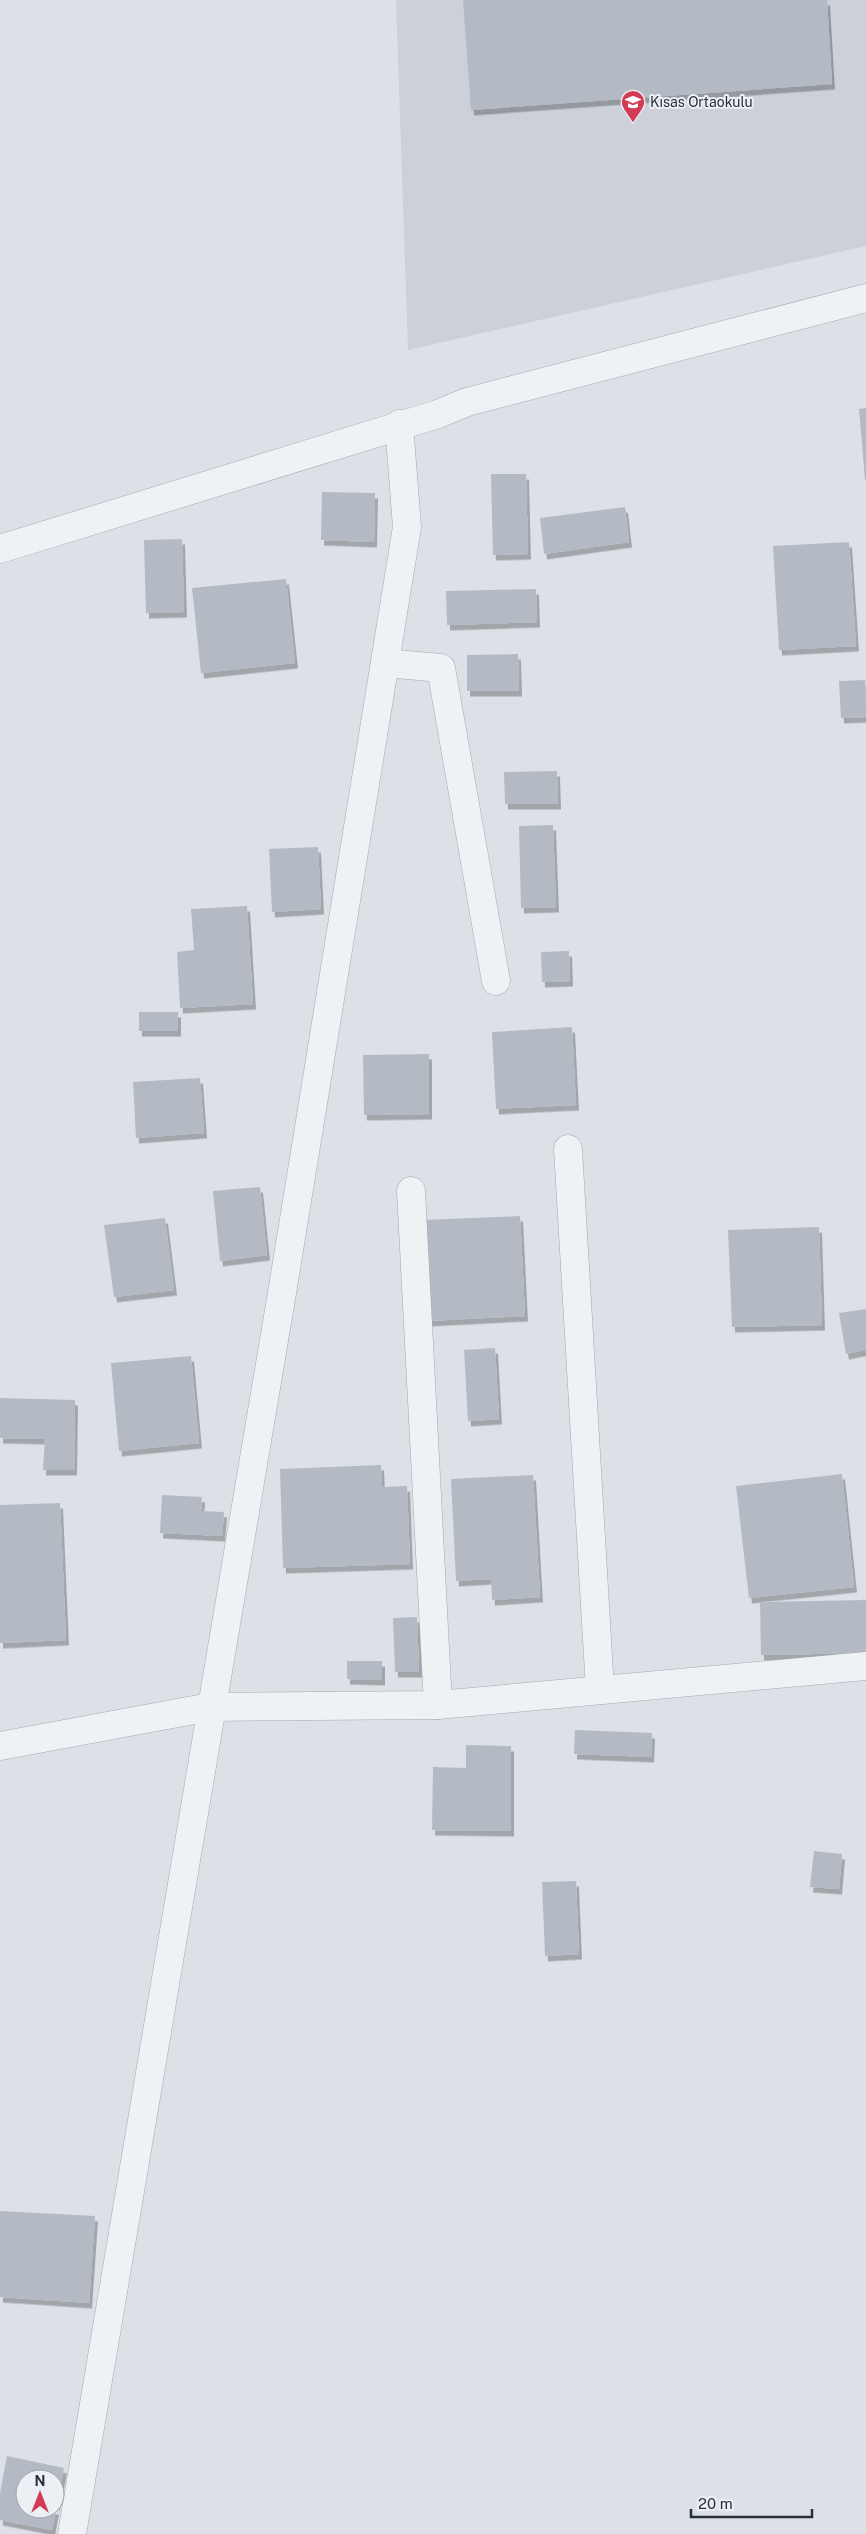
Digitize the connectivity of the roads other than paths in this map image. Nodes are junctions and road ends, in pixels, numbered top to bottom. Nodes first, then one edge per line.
1 (866, 298) edge
2 (399, 424) junction
3 (0, 549) edge
4 (385, 663) junction
5 (496, 981) dead end
6 (568, 1149) dead end
7 (411, 1191) dead end
8 (866, 1666) edge
9 (600, 1690) junction
10 (438, 1704) junction
11 (210, 1707) junction
12 (0, 1746) edge
13 (72, 2534) edge

1 - 2 street
2 - 3 street
2 - 4 street
4 - 5 street
4 - 11 street
6 - 9 street
7 - 10 street
8 - 9 street
9 - 10 street
10 - 11 street
11 - 12 street
11 - 13 street

